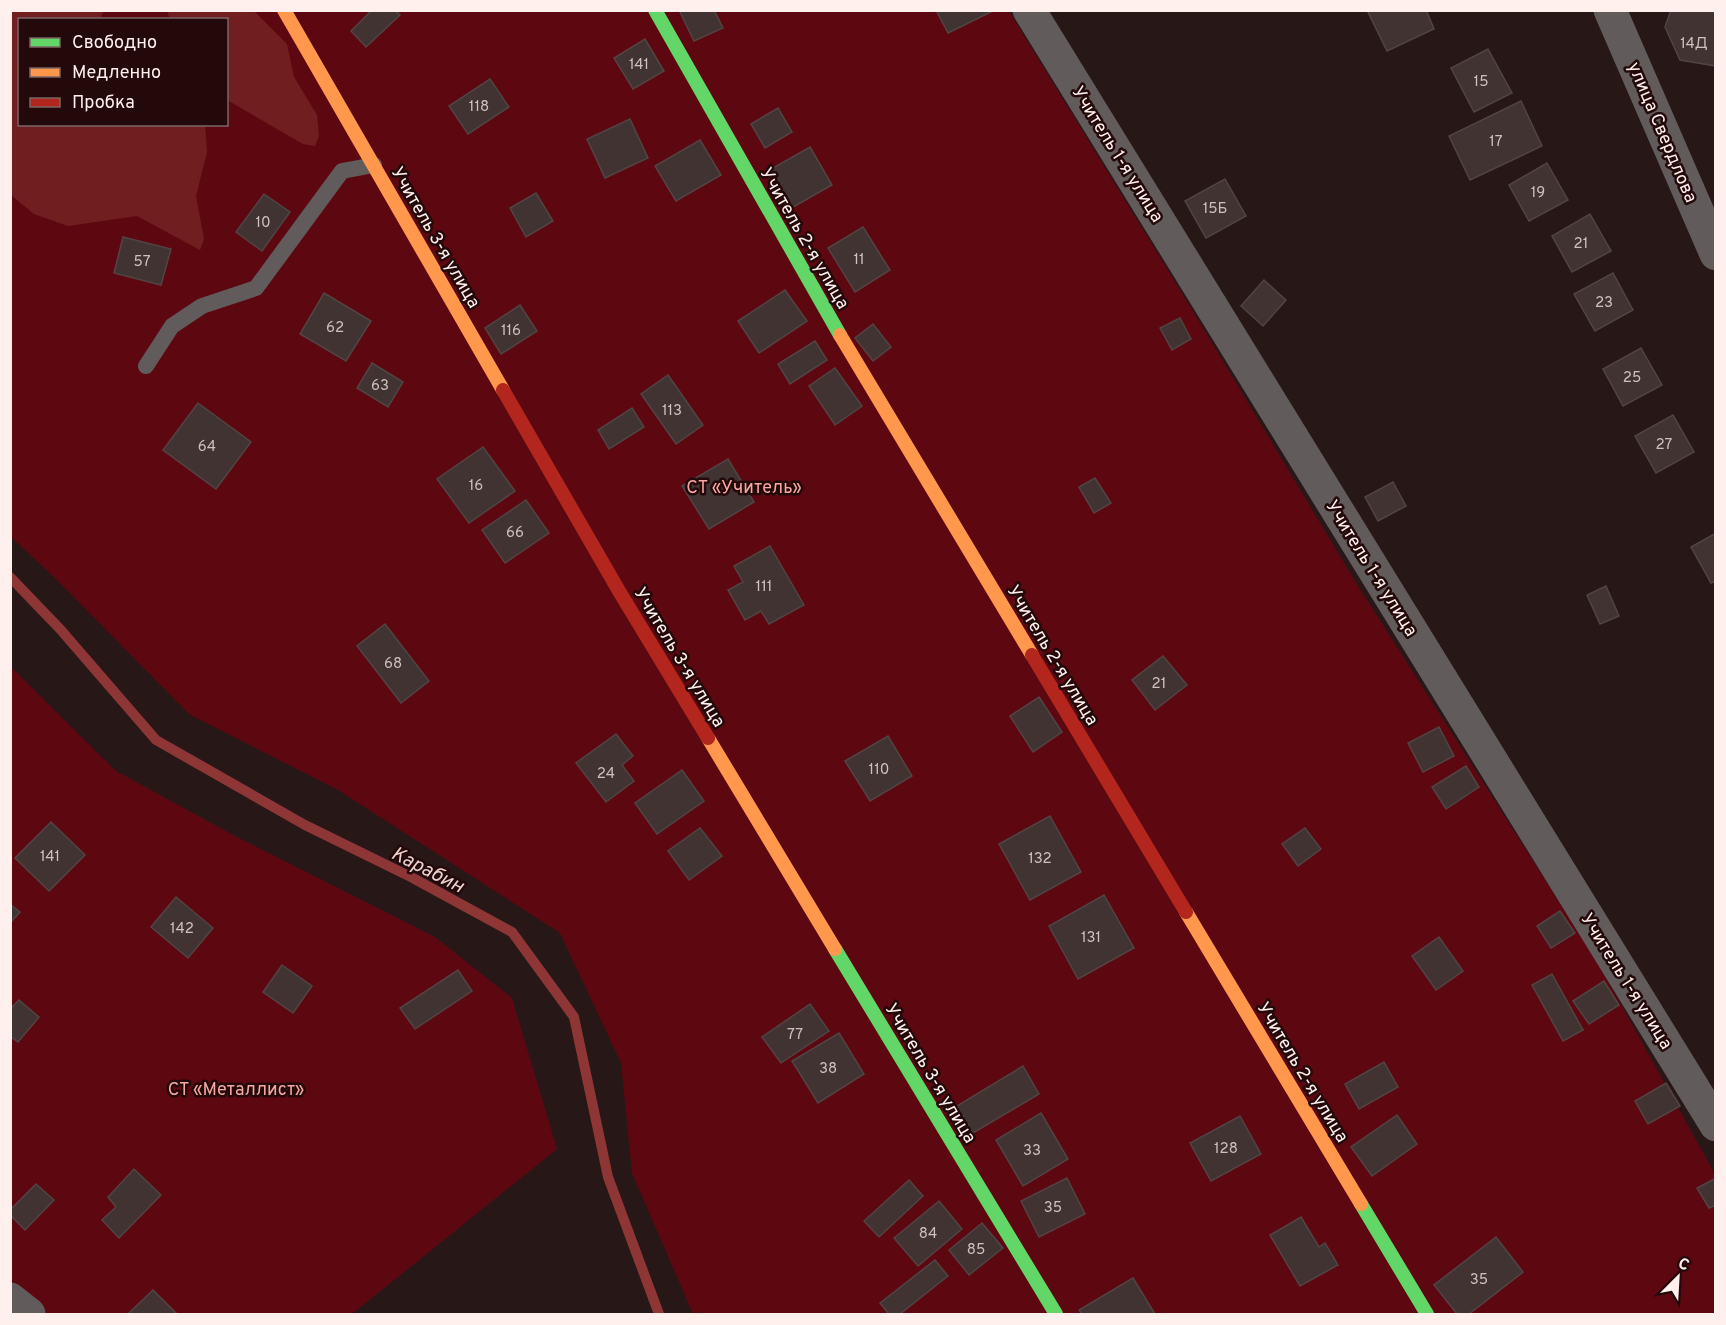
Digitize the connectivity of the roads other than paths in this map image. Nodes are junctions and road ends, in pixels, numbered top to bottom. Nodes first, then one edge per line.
1 (284, 10) edge
2 (655, 10) edge
3 (1029, 10) edge
4 (1610, 10) edge
5 (374, 165) junction
6 (1716, 254) edge
7 (146, 366) dead end
8 (1716, 1125) edge
9 (10, 1299) edge
10 (29, 1314) edge
11 (1056, 1314) edge
12 (1427, 1314) edge

1 - 5 street, Учитель 3-я улица
2 - 12 street, Учитель 2-я улица
3 - 8 street, Учитель 1-я улица
4 - 6 street, улица Свердлова
5 - 7 lane
5 - 11 street, Учитель 3-я улица
9 - 10 street

